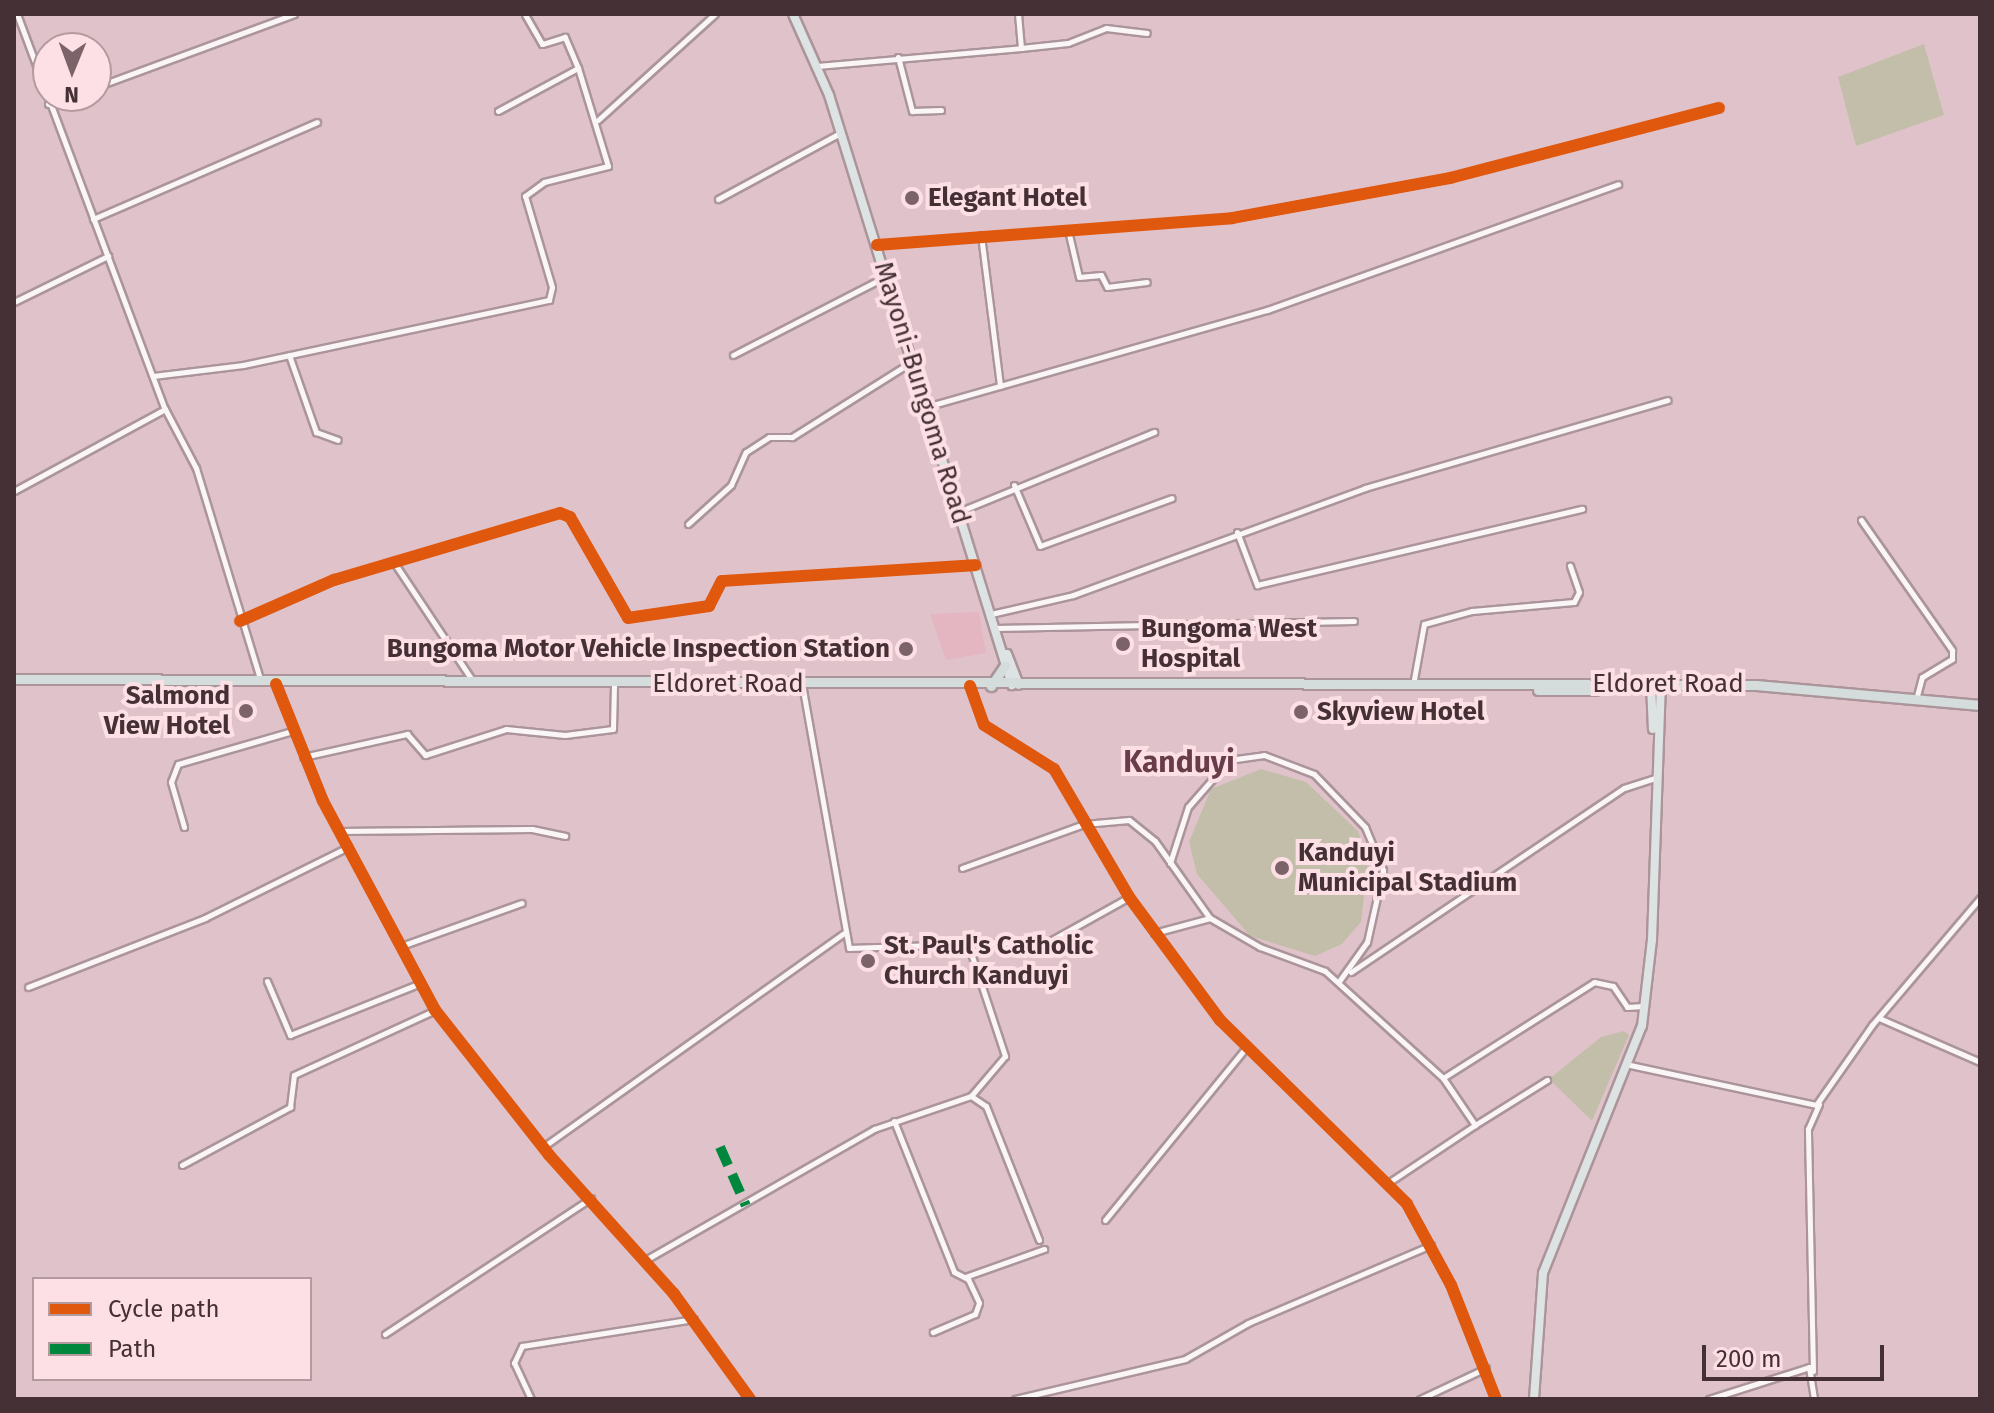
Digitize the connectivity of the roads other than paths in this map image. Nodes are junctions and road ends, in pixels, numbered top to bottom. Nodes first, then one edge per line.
1 (17, 14) edge
2 (294, 14) edge
3 (525, 14) edge
4 (715, 14) edge
5 (793, 14) edge
6 (1018, 14) edge
7 (1147, 33) dead end
8 (1021, 48) junction
9 (898, 57) junction
10 (32, 58) edge
11 (816, 67) junction
12 (578, 68) junction
13 (112, 81) edge
14 (1719, 108) dead end
15 (941, 110) dead end
16 (498, 111) dead end
17 (51, 112) edge
18 (598, 120) junction
19 (317, 122) dead end
20 (840, 132) junction
21 (1618, 184) dead end
22 (718, 199) dead end
23 (93, 219) junction
24 (1068, 230) junction
25 (981, 235) junction
26 (877, 245) junction
27 (108, 256) junction
28 (886, 277) junction
29 (1147, 282) dead end
30 (14, 302) edge
31 (289, 355) junction
32 (733, 355) dead end
33 (911, 362) junction
34 (153, 376) junction
35 (1000, 386) junction
36 (1667, 400) dead end
37 (926, 407) junction
38 (165, 409) junction
39 (1154, 432) dead end
40 (338, 440) dead end
41 (1014, 485) junction
42 (14, 491) edge
43 (1172, 498) dead end
44 (1582, 509) dead end
45 (958, 512) junction
46 (1861, 520) dead end
47 (688, 524) dead end
48 (1237, 532) junction
49 (393, 561) junction
50 (975, 565) junction
51 (1570, 566) dead end
52 (990, 615) junction
53 (240, 621) junction
54 (1354, 621) dead end
55 (995, 628) junction
56 (999, 639) junction
57 (1005, 665) junction
58 (14, 679) edge
59 (262, 684) junction
60 (276, 684) junction
61 (475, 684) junction
62 (614, 684) junction
63 (802, 684) junction
64 (1015, 685) junction
65 (970, 686) junction
66 (991, 686) junction
67 (1413, 686) junction
68 (1656, 687) junction
69 (1917, 696) junction
70 (1980, 705) edge
71 (292, 731) junction
72 (303, 757) junction
73 (1655, 778) junction
74 (1084, 824) junction
75 (184, 827) dead end
76 (339, 831) junction
77 (565, 836) dead end
78 (348, 847) junction
79 (1170, 863) junction
80 (962, 868) dead end
81 (1129, 897) junction
82 (1980, 898) edge
83 (522, 903) dead end
84 (1210, 918) junction
85 (844, 933) junction
86 (1154, 933) junction
87 (401, 946) junction
88 (969, 947) junction
89 (1340, 980) junction
90 (267, 981) dead end
91 (421, 983) junction
92 (28, 987) dead end
93 (1645, 1006) junction
94 (435, 1010) junction
95 (1879, 1018) junction
96 (1246, 1048) junction
97 (1980, 1062) edge
98 (1630, 1065) junction
99 (1443, 1078) junction
100 (1547, 1080) dead end
101 (971, 1096) junction
102 (1819, 1104) junction
103 (894, 1121) junction
104 (1475, 1125) junction
105 (543, 1147) junction
106 (182, 1165) dead end
107 (1388, 1183) junction
108 (591, 1198) junction
109 (1105, 1220) dead end
110 (1039, 1240) dead end
111 (1431, 1245) junction
112 (1044, 1249) dead end
113 (647, 1260) junction
114 (964, 1277) junction
115 (694, 1319) junction
116 (933, 1332) dead end
117 (385, 1334) dead end
118 (1486, 1368) junction
119 (1813, 1371) junction
120 (531, 1399) edge
121 (750, 1399) edge
122 (1015, 1399) edge
123 (1420, 1399) edge
124 (1496, 1399) edge
125 (1534, 1399) edge
126 (1709, 1399) edge
127 (1814, 1399) edge

1 - 10 street
2 - 13 street
3 - 12 street
4 - 18 street
5 - 11 main road, Mayoni-Bungoma Road
6 - 8 street
7 - 8 street
8 - 9 street
9 - 11 street
9 - 15 street
11 - 20 main road, Mayoni-Bungoma Road
12 - 16 street
12 - 18 street
14 - 24 street
17 - 23 street
18 - 31 street
19 - 23 street
20 - 22 street
20 - 26 main road, Mayoni-Bungoma Road
21 - 35 street
23 - 27 street
24 - 25 street
24 - 29 street
25 - 26 street
25 - 35 street
26 - 28 main road, Mayoni-Bungoma Road
27 - 30 street
27 - 34 street
28 - 32 street
28 - 33 main road, Mayoni-Bungoma Road
31 - 34 street
31 - 40 street
33 - 37 main road, Mayoni-Bungoma Road
33 - 47 street
34 - 38 street
35 - 37 street
36 - 48 street
37 - 45 main road, Mayoni-Bungoma Road
38 - 42 street
38 - 53 street
39 - 41 street
41 - 43 street
41 - 45 street
44 - 48 street
45 - 50 main road, Mayoni-Bungoma Road
46 - 69 street
48 - 52 street
49 - 50 street
49 - 53 street
49 - 61 street
50 - 52 main road, Mayoni-Bungoma Road
51 - 67 street
52 - 55 main road, Mayoni-Bungoma Road
53 - 59 street
54 - 55 street
55 - 56 main road, Mayoni-Bungoma Road
56 - 57 main road
56 - 64 main road
57 - 64 main road
57 - 66 highway
58 - 59 highway, Eldoret Road
59 - 60 highway, Eldoret Road
60 - 61 highway, Eldoret Road
60 - 71 street
61 - 62 highway, Eldoret Road
62 - 63 highway, Eldoret Road
62 - 72 street
63 - 65 highway, Eldoret Road
63 - 85 street
64 - 66 highway, Eldoret Road
64 - 67 highway, Eldoret Road
65 - 66 highway, Eldoret Road
65 - 74 street
67 - 68 highway, Eldoret Road
68 - 69 highway, Eldoret Road
68 - 73 main road
69 - 70 highway, Eldoret Road
71 - 72 street
71 - 75 street
72 - 76 street
73 - 89 street
73 - 93 main road
74 - 79 street
74 - 80 street
74 - 81 street
76 - 77 street
76 - 78 street
78 - 87 street
78 - 92 street
79 - 84 street
79 - 89 street
81 - 86 street
81 - 88 street
82 - 95 street
83 - 87 street
84 - 86 street
84 - 89 street
85 - 88 street
85 - 105 street
86 - 96 street
87 - 91 street
88 - 101 street
89 - 99 street
90 - 91 street
91 - 94 street
93 - 98 main road
93 - 99 street
94 - 105 street
94 - 106 street
95 - 97 street
95 - 102 street
96 - 107 street
96 - 109 street
98 - 102 street
98 - 125 main road
99 - 104 street
100 - 104 street
101 - 103 street
101 - 110 street
102 - 119 street
103 - 113 street
103 - 114 street
104 - 107 street
105 - 108 street
107 - 111 street
108 - 113 street
108 - 117 street
111 - 118 street
111 - 122 street
112 - 114 street
113 - 115 street
114 - 116 street
115 - 120 street
115 - 121 street
118 - 123 street
118 - 124 street
119 - 126 street
119 - 127 street

